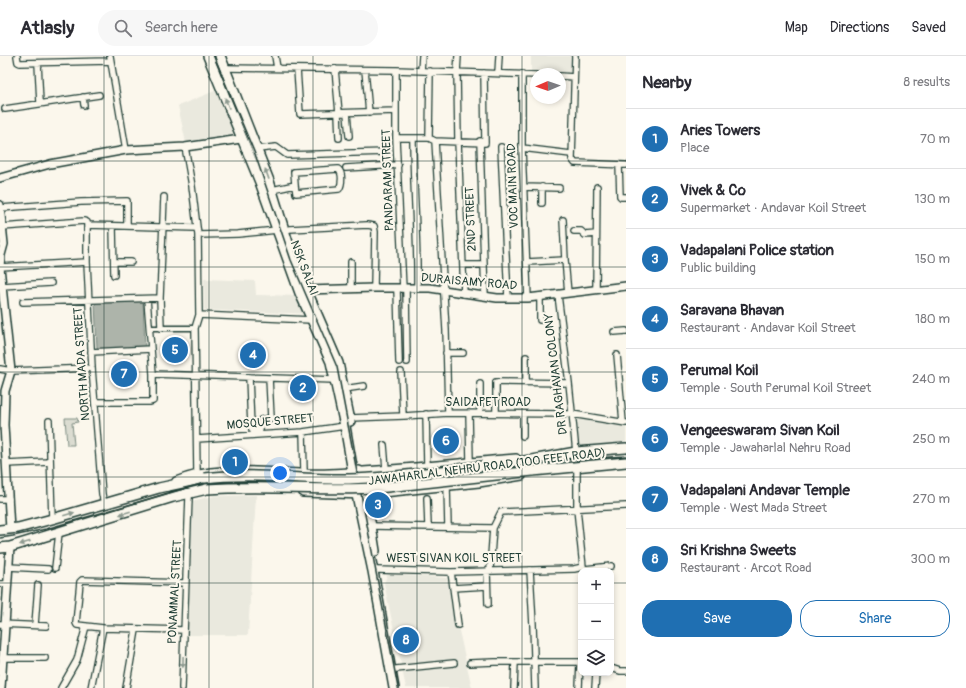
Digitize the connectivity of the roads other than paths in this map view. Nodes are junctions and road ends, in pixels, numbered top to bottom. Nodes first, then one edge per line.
1 (17, 56) edge
2 (208, 56) edge
3 (220, 56) edge
4 (276, 56) edge
5 (422, 56) edge
6 (458, 56) edge
7 (499, 56) edge
8 (575, 56) edge
9 (110, 58) edge
10 (38, 63) junction
11 (226, 68) junction
12 (277, 68) junction
13 (297, 69) junction
14 (335, 69) junction
15 (365, 70) junction
16 (396, 70) junction
17 (421, 71) junction
18 (430, 71) junction
19 (456, 72) junction
20 (484, 73) junction
21 (498, 73) junction
22 (522, 74) junction
23 (530, 75) edge
24 (566, 76) edge
25 (574, 77) junction
26 (99, 94) dead end
27 (83, 97) junction
28 (40, 102) junction
29 (84, 105) dead end
30 (5, 109) dead end
31 (396, 111) junction
32 (338, 113) junction
33 (347, 113) junction
34 (369, 113) junction
35 (349, 136) dead end
36 (339, 138) dead end
37 (396, 138) junction
38 (413, 138) junction
39 (429, 138) junction
40 (241, 139) junction
41 (435, 141) junction
42 (458, 141) junction
43 (483, 142) junction
44 (185, 147) junction
45 (501, 147) dead end
46 (258, 148) junction
47 (522, 148) junction
48 (126, 150) junction
49 (387, 152) dead end
50 (571, 154) junction
51 (261, 159) junction
52 (251, 162) junction
53 (398, 165) junction
54 (619, 165) junction
55 (626, 165) edge
56 (346, 168) dead end
57 (0, 177) edge
58 (295, 185) junction
59 (524, 187) junction
60 (597, 187) dead end
61 (542, 188) junction
62 (559, 188) dead end
63 (272, 190) junction
64 (164, 197) dead end
65 (626, 197) edge
66 (542, 203) dead end
67 (0, 206) edge
68 (563, 220) dead end
69 (87, 224) junction
70 (113, 226) junction
71 (127, 226) junction
72 (2, 227) junction
73 (164, 228) junction
74 (196, 228) junction
75 (281, 230) junction
76 (574, 231) dead end
77 (596, 234) junction
78 (198, 235) junction
79 (565, 260) junction
80 (87, 262) junction
81 (114, 262) junction
82 (131, 262) dead end
83 (351, 262) dead end
84 (527, 262) junction
85 (484, 264) junction
86 (462, 265) junction
87 (0, 266) edge
88 (114, 275) dead end
89 (51, 283) dead end
90 (2, 286) junction
91 (626, 286) edge
92 (374, 288) junction
93 (351, 289) junction
94 (402, 289) junction
95 (417, 289) junction
96 (443, 290) junction
97 (596, 290) junction
98 (303, 292) junction
99 (568, 293) junction
100 (464, 294) junction
101 (558, 295) junction
102 (485, 296) junction
103 (540, 296) junction
104 (147, 298) junction
105 (160, 298) junction
106 (511, 298) junction
107 (528, 298) junction
108 (89, 300) junction
109 (23, 302) dead end
110 (199, 315) junction
111 (312, 320) junction
112 (540, 320) dead end
113 (150, 328) junction
114 (161, 328) junction
115 (195, 328) junction
116 (626, 331) edge
117 (614, 332) dead end
118 (151, 349) junction
119 (91, 352) junction
120 (463, 353) dead end
121 (446, 354) junction
122 (617, 355) dead end
123 (526, 357) dead end
124 (399, 362) dead end
125 (407, 362) dead end
126 (92, 368) junction
127 (0, 369) edge
128 (11, 371) junction
129 (401, 372) dead end
130 (153, 374) junction
131 (196, 375) junction
132 (249, 377) junction
133 (269, 378) junction
134 (335, 380) junction
135 (526, 383) junction
136 (480, 384) dead end
137 (569, 384) junction
138 (364, 386) dead end
139 (344, 389) junction
140 (2, 391) edge
141 (95, 402) junction
142 (448, 412) junction
143 (469, 413) junction
144 (480, 413) junction
145 (496, 413) junction
146 (426, 414) junction
147 (523, 414) junction
148 (572, 414) junction
149 (403, 416) junction
150 (49, 421) dead end
151 (347, 422) junction
152 (624, 422) edge
153 (303, 432) junction
154 (523, 436) dead end
155 (197, 439) junction
156 (384, 445) dead end
157 (626, 448) edge
158 (576, 452) junction
159 (536, 459) junction
160 (50, 462) junction
161 (470, 462) junction
162 (626, 462) edge
163 (6, 464) junction
164 (427, 466) junction
165 (417, 467) junction
166 (577, 467) junction
167 (386, 469) junction
168 (537, 471) junction
169 (304, 472) junction
170 (356, 472) junction
171 (330, 473) junction
172 (197, 474) junction
173 (447, 486) junction
174 (159, 488) junction
175 (419, 488) junction
176 (329, 494) junction
177 (361, 495) junction
178 (189, 497) junction
179 (427, 498) dead end
180 (0, 499) edge
181 (9, 499) junction
182 (162, 501) junction
183 (104, 504) junction
184 (626, 506) edge
185 (577, 509) junction
186 (52, 519) junction
187 (371, 526) junction
188 (428, 526) junction
189 (448, 526) junction
190 (494, 528) junction
191 (10, 529) junction
192 (0, 530) edge
193 (59, 533) junction
194 (10, 547) junction
195 (0, 548) edge
196 (611, 566) dead end
197 (8, 567) junction
198 (585, 568) edge
199 (594, 568) edge
200 (578, 569) edge
201 (377, 570) junction
202 (488, 570) junction
203 (530, 570) junction
204 (450, 572) junction
205 (185, 583) junction
206 (3, 584) edge
207 (38, 585) dead end
208 (487, 586) junction
209 (453, 588) junction
210 (379, 591) junction
211 (488, 604) dead end
212 (2, 624) edge
213 (35, 625) junction
214 (458, 625) dead end
215 (46, 626) dead end
216 (86, 626) junction
217 (103, 628) junction
218 (136, 630) junction
219 (184, 630) junction
220 (387, 639) junction
221 (2, 645) edge
222 (2, 658) junction
223 (45, 658) dead end
224 (515, 662) junction
225 (534, 662) junction
226 (578, 662) edge
227 (454, 663) dead end
228 (470, 663) dead end
229 (614, 669) edge
230 (396, 670) junction
231 (626, 671) edge
232 (579, 676) edge
233 (596, 676) edge
234 (1, 688) edge
235 (61, 688) edge
236 (91, 688) edge
237 (126, 688) edge
238 (182, 688) edge
239 (394, 688) edge
240 (399, 688) edge
241 (514, 688) edge
242 (534, 688) edge
243 (579, 688) edge
244 (595, 688) edge

1 - 10 street
40 -> 2 main road, NSK SALAI
3 - 11 main road
4 - 12 street
5 - 17 street
6 - 19 street
7 - 21 street
8 - 25 street
9 - 10 street
9 - 48 street
10 - 28 street
11 - 12 street
11 - 46 main road
12 - 13 street
13 - 14 street
13 - 32 street
14 - 15 street
14 - 32 street
15 - 16 street
15 - 34 street
16 - 17 street
16 - 31 street, PANDARAM STREET
17 - 18 street
18 - 19 street
18 - 39 street
19 - 20 street
19 - 42 street
20 - 21 street
20 - 43 street, 2ND STREET
21 - 22 street
22 - 23 street
22 - 47 street, VOC MAIN ROAD
24 - 25 street
25 - 50 street
26 - 27 street
27 - 28 street
27 - 29 street
28 - 30 street
31 - 34 street
31 - 37 street, PANDARAM STREET
32 - 33 street
32 - 36 street
33 - 34 street
33 - 35 street
37 - 38 street
37 - 53 street, PANDARAM STREET
38 - 39 street
38 - 95 street
39 - 41 street
40 - 44 street
40 - 52 main road, NSK SALAI
41 - 42 street
41 - 96 street
42 - 43 street
42 - 86 street
43 - 85 street, 2ND STREET
44 - 48 street
44 - 74 street
45 - 106 street
46 - 49 street
46 - 51 main road
47 - 50 street
47 - 59 street, VOC MAIN ROAD
48 - 57 street
50 - 54 street
51 - 52 main road
63 -> 51 main road
52 - 75 main road, NSK SALAI
53 - 56 street
53 - 94 street, PANDARAM STREET
54 - 55 street
54 - 65 street
58 - 58 street
58 - 63 street
59 - 61 street
59 - 84 street, VOC MAIN ROAD
60 - 77 street
61 - 62 street
61 - 66 street
63 - 75 main road
64 - 73 street
67 - 71 street
67 - 72 street
68 - 79 street
69 - 70 street
69 - 72 street
69 - 80 street, NORTH MADA STREET
70 - 71 street
70 - 81 street
71 - 73 street
72 - 87 street
73 - 74 street
73 - 105 street
74 - 78 street
75 - 78 street
75 - 92 street
75 - 98 main road, NSK SALAI
76 - 77 street
77 - 97 street
78 - 110 street
79 - 84 street
79 - 99 street
80 - 87 street
80 - 108 street, NORTH MADA STREET
81 - 82 street
81 - 88 street
83 - 93 street
84 - 107 street, VOC MAIN ROAD
85 - 86 street
85 - 102 street, 2ND STREET
86 - 100 street
87 - 90 street
89 - 90 street
90 - 128 street
91 - 97 street, DURAISAMY ROAD
92 - 93 street, DURAISAMY ROAD
92 - 94 street, DURAISAMY ROAD
93 - 98 street, DURAISAMY ROAD
94 - 95 street, DURAISAMY ROAD
94 - 124 street
94 - 125 street
95 - 96 street, DURAISAMY ROAD
96 - 100 street, DURAISAMY ROAD
96 - 121 street
97 - 99 street, DURAISAMY ROAD
98 - 111 main road, NSK SALAI
98 - 139 main road
99 - 101 street, DURAISAMY ROAD
100 - 102 street, DURAISAMY ROAD
101 - 103 street, DURAISAMY ROAD
101 - 137 street, DR RAGHAVAN COLONY
102 - 106 street, DURAISAMY ROAD
103 - 107 street, DURAISAMY ROAD
103 - 112 street
104 - 105 street
104 - 108 street
104 - 113 street
105 - 114 street
106 - 107 street, DURAISAMY ROAD
108 - 109 street
108 - 119 street, NORTH MADA STREET
110 - 111 street
110 - 115 street
111 - 134 main road, NSK SALAI
113 - 114 street
113 - 118 street
114 - 115 street
115 - 131 street
116 - 117 street
118 - 119 street
118 - 130 street
119 - 126 street, NORTH MADA STREET
120 - 121 street
121 - 142 street
122 - 152 street
123 - 135 street
126 - 128 street
126 - 141 street, NORTH MADA STREET
127 - 128 street
128 - 140 street
129 - 149 street
130 - 131 street
130 - 141 street
131 - 132 street
131 - 155 street
132 - 133 street
132 - 133 street
133 - 134 street
134 - 151 main road, NSK SALAI
135 - 137 street
135 - 145 street
136 - 144 street
137 - 148 street, DR RAGHAVAN COLONY
138 - 139 street
139 - 151 main road
140 - 163 street
141 - 183 street, NORTH MADA STREET
142 - 143 street, SAIDAPET ROAD
142 - 146 street, SAIDAPET ROAD
143 - 144 street, SAIDAPET ROAD
143 - 161 street
144 - 145 street, SAIDAPET ROAD
145 - 147 street, SAIDAPET ROAD
146 - 149 street, SAIDAPET ROAD
146 - 164 street
147 - 148 street, SAIDAPET ROAD
147 - 154 street
148 - 152 street, SAIDAPET ROAD
148 - 158 street, DR RAGHAVAN COLONY
149 - 151 street, SAIDAPET ROAD
150 - 160 street
151 - 153 street, MOSQUE STREET
151 - 170 main road
153 - 155 street, MOSQUE STREET
153 - 169 street
155 - 172 street
156 - 167 street
157 - 158 main road
158 - 159 main road
159 - 161 street, JAWAHARLAL NEHRU ROAD (100 FEET ROAD)
159 - 174 main road, bridge
160 - 163 street
160 - 186 street
161 - 164 street, JAWAHARLAL NEHRU ROAD (100 FEET ROAD)
162 - 166 main road, JAWAHARLAL NEHRU ROAD (100 FEET ROAD)
163 - 181 street
164 - 165 street, JAWAHARLAL NEHRU ROAD (100 FEET ROAD)
165 - 167 street, JAWAHARLAL NEHRU ROAD (100 FEET ROAD)
165 - 175 street
166 - 168 main road, JAWAHARLAL NEHRU ROAD (100 FEET ROAD)
166 - 185 street
167 - 170 street, JAWAHARLAL NEHRU ROAD (100 FEET ROAD)
168 - 173 street, JAWAHARLAL NEHRU ROAD (100 FEET ROAD)
168 - 182 main road, bridge
169 - 171 street, JAWAHARLAL NEHRU ROAD (100 FEET ROAD)
169 - 172 street, JAWAHARLAL NEHRU ROAD (100 FEET ROAD)
170 - 171 street, JAWAHARLAL NEHRU ROAD (100 FEET ROAD)
170 - 177 main road
171 - 176 street
172 - 174 street, JAWAHARLAL NEHRU ROAD (100 FEET ROAD)
173 - 175 street, JAWAHARLAL NEHRU ROAD (100 FEET ROAD)
173 - 189 street
174 - 183 main road, JAWAHARLAL NEHRU ROAD (100 FEET ROAD)
175 - 177 street, JAWAHARLAL NEHRU ROAD (100 FEET ROAD)
176 - 177 street, JAWAHARLAL NEHRU ROAD (100 FEET ROAD)
176 - 178 street, JAWAHARLAL NEHRU ROAD (100 FEET ROAD)
177 - 187 main road, WEST SIVAN KOIL STREET
177 - 210 main road
178 - 182 street, JAWAHARLAL NEHRU ROAD (100 FEET ROAD)
178 - 205 street, PONAMMAL STREET
179 - 188 street
180 - 181 street
181 - 191 street
182 -> 193 main road, JAWAHARLAL NEHRU ROAD (100 FEET ROAD)
186 -> 183 main road, JAWAHARLAL NEHRU ROAD (100 FEET ROAD)
184 - 185 street
185 - 190 street
185 - 198 street
186 - 191 main road, JAWAHARLAL NEHRU ROAD (100 FEET ROAD)
187 - 188 street
187 - 201 main road, WEST SIVAN KOIL STREET
188 - 189 street
189 - 190 street
190 - 202 street
191 - 192 main road, JAWAHARLAL NEHRU ROAD (100 FEET ROAD)
193 -> 194 main road, JAWAHARLAL NEHRU ROAD (100 FEET ROAD)
193 - 197 street
194 - 195 main road, JAWAHARLAL NEHRU ROAD (100 FEET ROAD)
194 - 197 street
196 - 199 street, WEST SIVAN KOIL STREET
197 - 206 street
200 - 203 street, WEST SIVAN KOIL STREET
201 - 204 street, WEST SIVAN KOIL STREET
201 - 210 main road
202 - 203 street, WEST SIVAN KOIL STREET
202 - 204 street, WEST SIVAN KOIL STREET
202 - 208 street
203 - 225 street
204 - 209 street
205 - 216 street
205 - 219 street, PONAMMAL STREET
206 - 212 street
207 - 213 street
208 - 209 street
208 - 211 street
209 - 214 street
210 - 220 main road
212 - 213 street
212 - 221 street
213 - 215 street
216 - 217 street
216 - 235 street
217 - 218 street
217 - 236 street
218 - 219 street
218 - 237 street
219 -> 238 street, PONAMMAL STREET
220 - 230 main road
220 - 239 main road
221 - 222 street
222 - 223 street
222 - 234 street
224 - 225 street
224 - 228 street
224 - 241 street
225 - 226 street
225 - 242 street
227 - 230 street
229 - 231 street
230 - 240 main road
232 - 243 street
233 - 244 street

